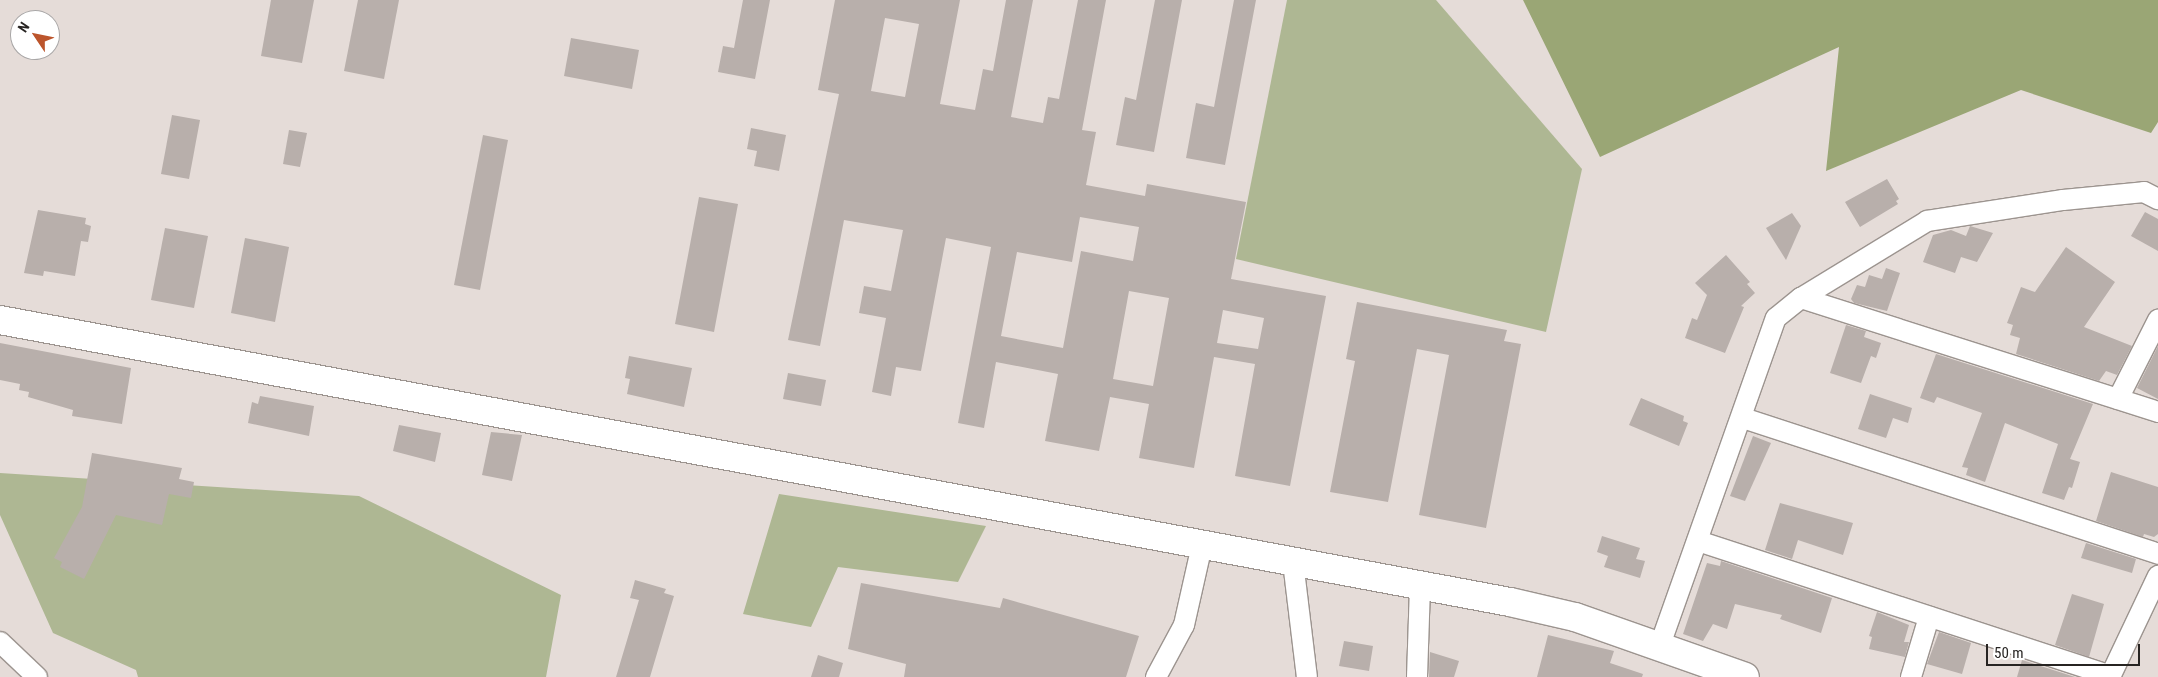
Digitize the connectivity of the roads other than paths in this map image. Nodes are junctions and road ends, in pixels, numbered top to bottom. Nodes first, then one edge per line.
1 (2158, 199) edge
2 (1801, 298) junction
3 (0, 320) edge
4 (2158, 320) edge
5 (2118, 399) junction
6 (2158, 412) edge
7 (1743, 418) junction
8 (1698, 541) junction
9 (1202, 545) junction
10 (2158, 554) edge
11 (1293, 562) junction
12 (2158, 576) edge
13 (1420, 586) junction
14 (1929, 617) junction
15 (0, 642) edge
16 (1660, 645) junction
17 (2110, 676) edge
18 (37, 677) edge
19 (1156, 677) edge
20 (1307, 677) edge
21 (1417, 677) edge
22 (1745, 677) edge
23 (1911, 677) edge

1 - 2 street
2 - 5 street
2 - 7 street
3 - 9 street
4 - 5 street
5 - 6 street
7 - 8 street
7 - 10 street
8 - 14 street
8 - 16 street
9 - 11 street
9 - 19 street
11 - 13 street
11 - 20 street
12 - 17 street
13 - 16 street
13 - 21 street
14 - 17 street
14 - 23 street
15 - 18 street
16 - 22 street

